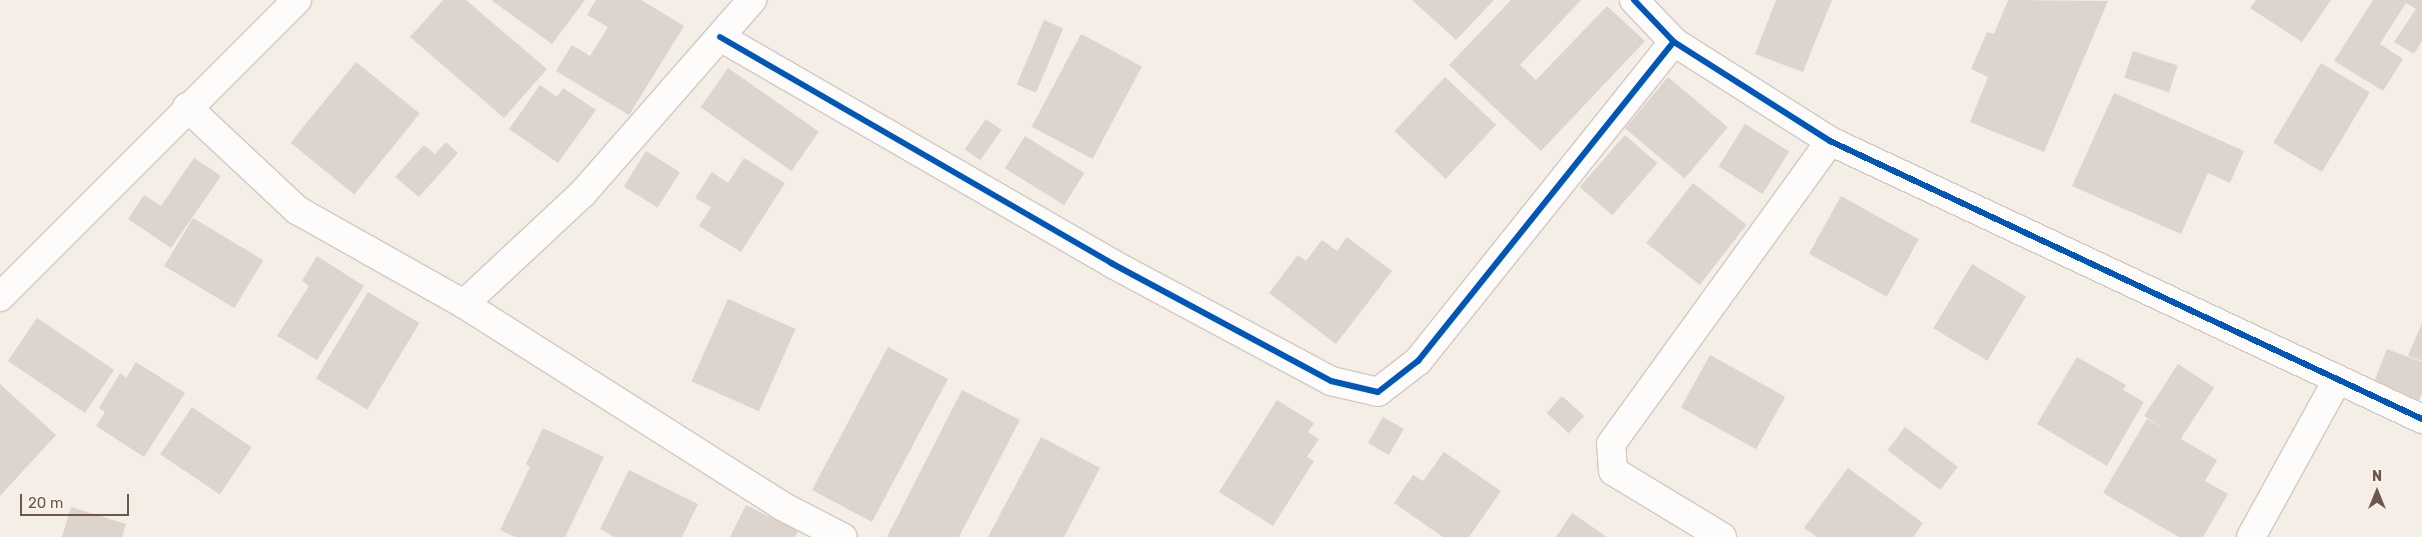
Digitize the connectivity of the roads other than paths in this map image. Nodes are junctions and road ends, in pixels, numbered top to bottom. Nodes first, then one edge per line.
1 (297, 0) edge
2 (752, 0) edge
3 (1634, 0) edge
4 (720, 38) junction
5 (1674, 42) junction
6 (187, 107) junction
7 (1830, 141) junction
8 (0, 297) edge
9 (464, 304) junction
10 (2338, 380) junction
11 (2422, 419) edge
12 (842, 537) edge
13 (1722, 537) edge
14 (2251, 537) edge

1 - 6 street
2 - 4 street
3 - 5 street
4 - 5 street
4 - 9 street
5 - 7 street
6 - 8 street
6 - 9 street
7 - 10 street
7 - 13 street
9 - 12 street
10 - 11 street
10 - 14 street

